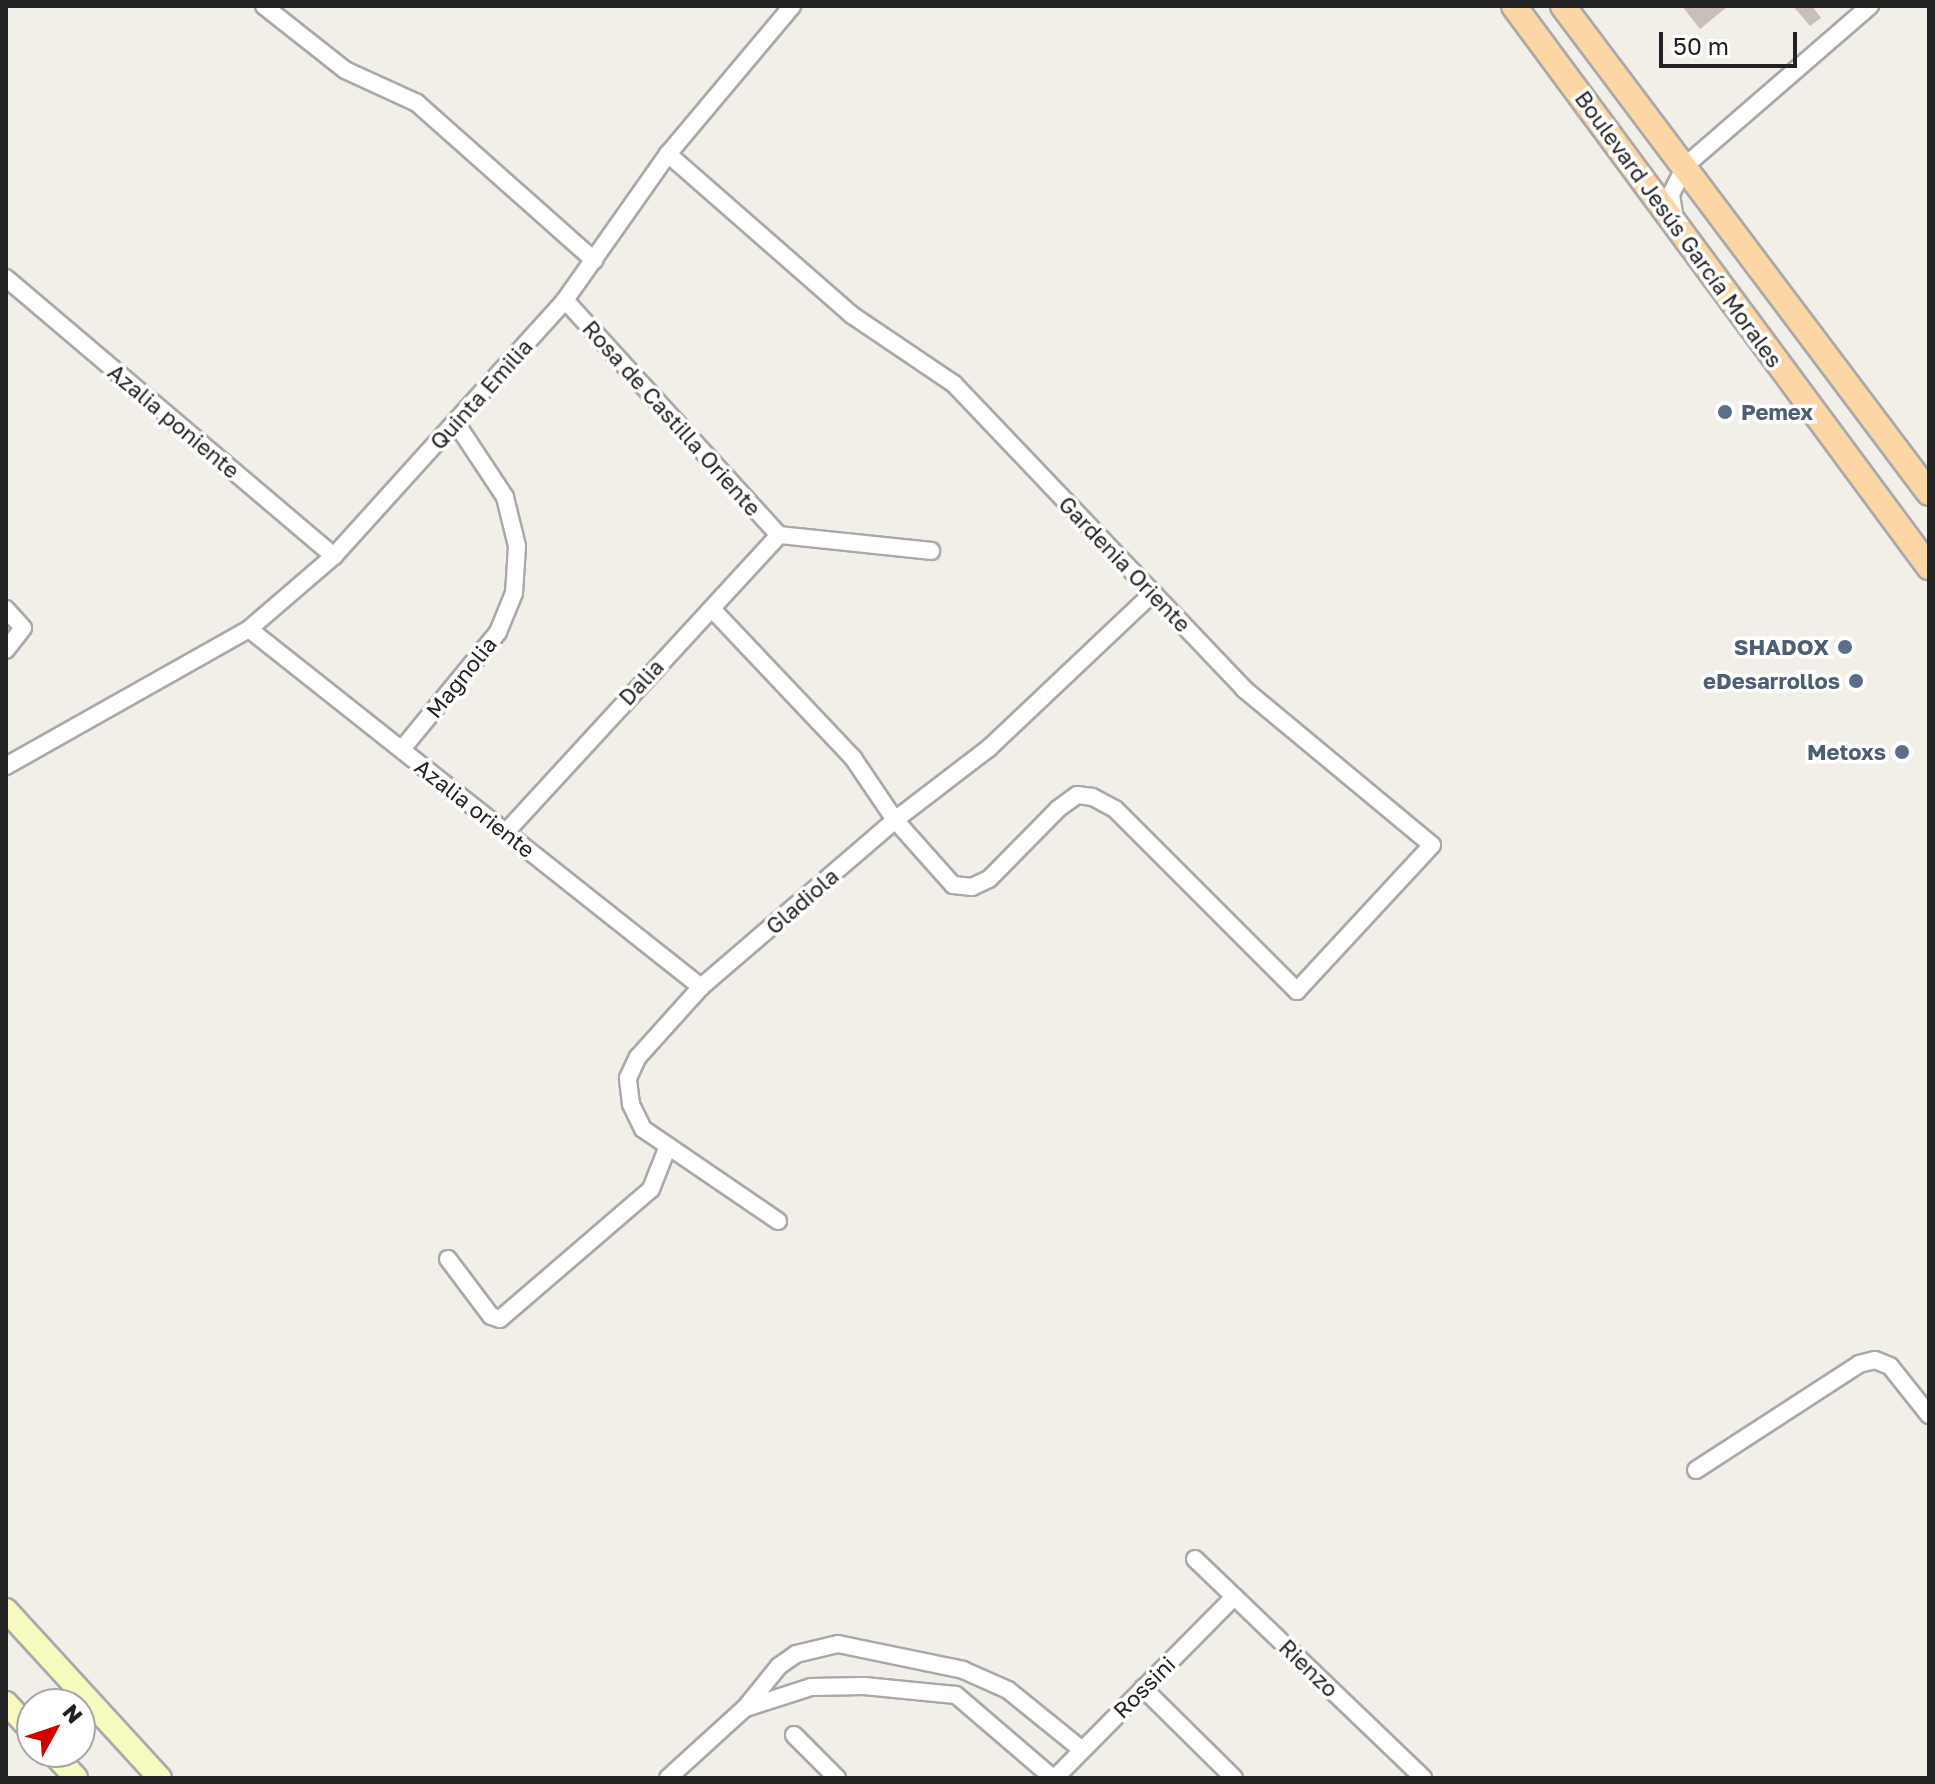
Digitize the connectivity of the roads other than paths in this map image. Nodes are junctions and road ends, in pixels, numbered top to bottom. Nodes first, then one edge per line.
1 (264, 6) edge
2 (792, 6) edge
3 (1514, 6) edge
4 (1563, 6) edge
5 (1870, 6) edge
6 (668, 154) junction
7 (1685, 166) junction
8 (1677, 225) junction
9 (594, 260) junction
10 (11, 282) edge
11 (565, 300) junction
12 (456, 423) junction
13 (1929, 493) edge
14 (779, 535) junction
15 (931, 551) dead end
16 (334, 556) junction
17 (1929, 567) edge
18 (1153, 593) junction
19 (712, 609) junction
20 (12, 615) edge
21 (249, 629) junction
22 (6, 650) edge
23 (402, 749) junction
24 (6, 766) edge
25 (895, 820) junction
26 (506, 832) junction
27 (701, 987) junction
28 (668, 1146) junction
29 (778, 1221) dead end
30 (448, 1259) dead end
31 (1929, 1415) edge
32 (1696, 1470) dead end
33 (1195, 1559) dead end
34 (1234, 1597) junction
35 (6, 1610) edge
36 (963, 1670) junction
37 (1143, 1688) junction
38 (956, 1695) junction
39 (745, 1708) junction
40 (794, 1735) dead end
41 (1082, 1750) junction
42 (160, 1778) edge
43 (668, 1778) edge
44 (837, 1778) edge
45 (1054, 1778) edge
46 (1234, 1778) edge
47 (1423, 1778) edge

1 - 9 street
2 - 6 street, Quinta Emilia
3 - 8 main road, Boulevard Jesús García Morales
4 - 7 main road, Boulevard Jesús García Morales
5 - 7 street
6 - 9 street, Quinta Emilia
6 - 18 street, Gardenia Oriente
7 - 8 street
7 - 13 main road, Boulevard Jesús García Morales
8 - 17 main road, Boulevard Jesús García Morales
9 - 11 street, Quinta Emilia
10 - 16 street, Azalia poniente
11 - 12 street, Quinta Emilia
11 - 14 street, Rosa de Castilla Oriente
12 - 16 street, Quinta Emilia
12 - 23 street, Magnolia
14 - 15 street
14 - 19 street, Dalia
16 - 21 street, Quinta Emilia
18 - 25 street, Gladiola
18 - 25 street, Gardenia Oriente
19 - 25 street
19 - 26 street, Dalia
20 - 22 street
21 - 23 street, Azalia oriente
21 - 24 street, Quinta Emilia
23 - 26 street, Azalia oriente
25 - 27 street, Gladiola
26 - 27 street, Azalia oriente
27 - 28 street, Gladiola
28 - 29 street, Gladiola
28 - 30 street
31 - 32 street
33 - 34 street, Rienzo
34 - 37 street, Rossini
34 - 47 street, Rienzo
35 - 42 main road
36 - 38 street
36 - 39 street
36 - 41 street
37 - 41 street, Rossini
37 - 46 street
38 - 39 street
38 - 45 street
39 - 43 street
40 - 44 street
41 - 45 street, Rossini

